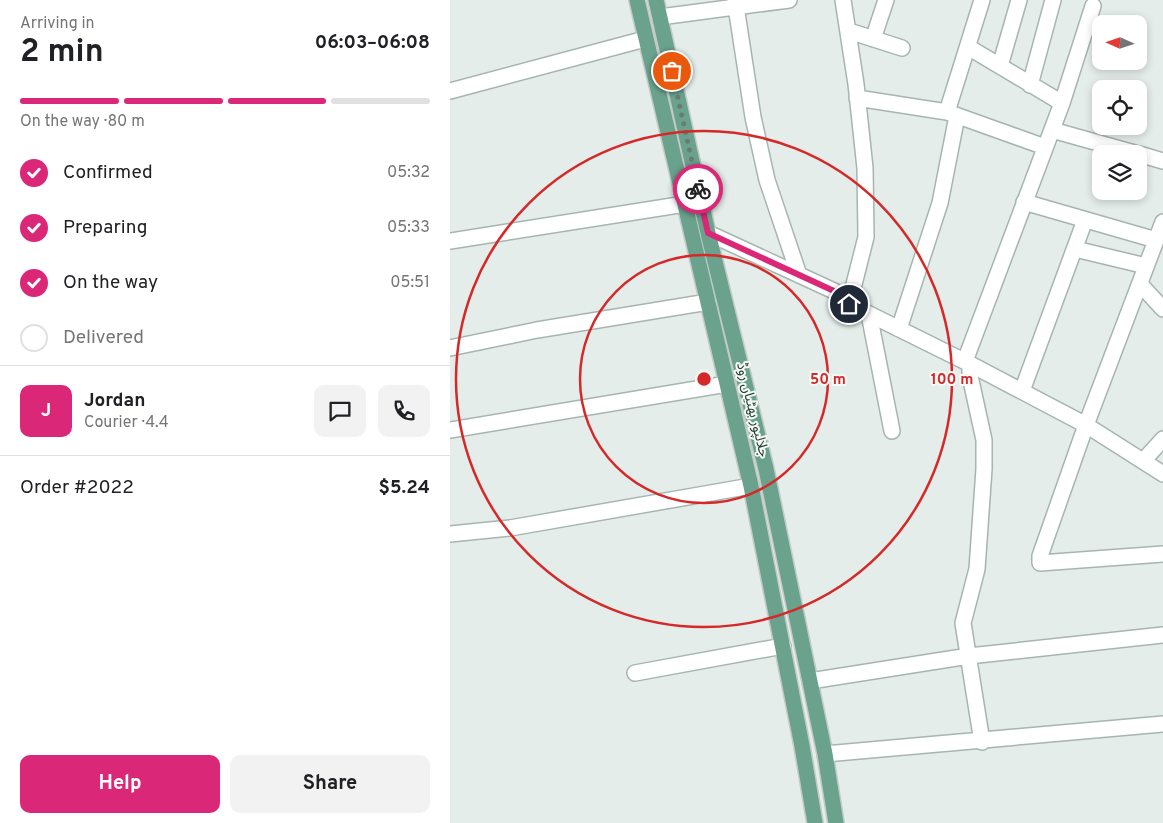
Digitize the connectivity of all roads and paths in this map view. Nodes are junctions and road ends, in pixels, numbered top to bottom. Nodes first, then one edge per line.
1 (637, 0) edge
2 (656, 0) edge
3 (789, 0) edge
4 (843, 0) edge
5 (886, 0) edge
6 (982, 0) edge
7 (1019, 0) edge
8 (1053, 0) edge
9 (735, 4) edge
10 (1094, 6) dead end
11 (660, 17) junction
12 (849, 31) junction
13 (645, 39) junction
14 (873, 39) junction
15 (968, 47) junction
16 (902, 48) dead end
17 (1000, 66) junction
18 (1030, 85) junction
19 (450, 91) edge
20 (857, 98) junction
21 (1062, 103) junction
22 (952, 114) junction
23 (1052, 130) junction
24 (1106, 145) edge
25 (1044, 147) junction
26 (1147, 157) edge
27 (1163, 161) edge
28 (1024, 202) junction
29 (684, 204) junction
30 (1085, 220) junction
31 (1163, 222) edge
32 (708, 233) junction
33 (1156, 240) junction
34 (450, 241) edge
35 (1075, 249) junction
36 (1146, 266) junction
37 (799, 275) junction
38 (1140, 284) junction
39 (708, 302) junction
40 (849, 304) junction
41 (1163, 309) edge
42 (869, 314) junction
43 (899, 329) junction
44 (450, 348) edge
45 (967, 363) junction
46 (728, 384) junction
47 (1022, 391) junction
48 (1086, 426) junction
49 (450, 430) edge
50 (892, 431) dead end
51 (1163, 439) edge
52 (1144, 460) junction
53 (1163, 474) edge
54 (751, 486) junction
55 (450, 534) edge
56 (1163, 554) edge
57 (1163, 635) edge
58 (782, 646) junction
59 (969, 656) junction
60 (635, 673) dead end
61 (810, 681) junction
62 (1163, 724) edge
63 (982, 742) junction
64 (825, 754) junction
65 (815, 823) edge
66 (836, 823) edge

1 - 13 main road, جلالپور بھٹیاں روڈ
2 - 11 main road, جلالپور بھٹیاں روڈ
3 - 9 street
4 - 12 street
5 - 14 street
6 - 15 street
7 - 17 street
8 - 18 street
9 - 11 street
9 - 37 street
10 - 21 street
11 - 32 main road, جلالپور بھٹیاں روڈ
12 - 14 street
12 - 20 street
13 - 19 street
13 - 29 main road, جلالپور بھٹیاں روڈ
14 - 16 street
15 - 17 street
15 - 22 street
17 - 18 street
18 - 21 street
20 - 22 street
20 - 40 street
21 - 23 street
22 - 25 street
22 - 43 street
23 - 24 street
23 - 25 street
25 - 28 street
26 - 27 street
28 - 30 street
28 - 45 street
29 - 34 street
29 - 39 main road, جلالپور بھٹیاں روڈ
30 - 33 street
30 - 35 street
31 - 33 street
32 - 37 street
32 - 61 main road, جلالپور بھٹیاں روڈ
33 - 36 street
35 - 36 street
35 - 47 street
36 - 38 street
37 - 40 street
38 - 41 street
38 - 48 street
39 - 44 street
39 - 46 main road, جلالپور بھٹیاں روڈ
40 - 42 street
42 - 43 street
42 - 50 street
43 - 45 street
45 - 47 street
45 - 59 street
46 - 49 street
46 - 54 main road, جلالپور بھٹیاں روڈ
47 - 48 street
48 - 52 street
48 - 56 street
51 - 52 street
52 - 53 street
54 - 55 street
54 - 58 main road, جلالپور بھٹیاں روڈ
57 - 59 street
58 - 60 street
58 - 65 main road, جلالپور بھٹیاں روڈ
59 - 61 street
59 - 63 street
61 - 64 main road, جلالپور بھٹیاں روڈ
62 - 63 street
63 - 64 street
64 - 66 main road, جلالپور بھٹیاں روڈ

